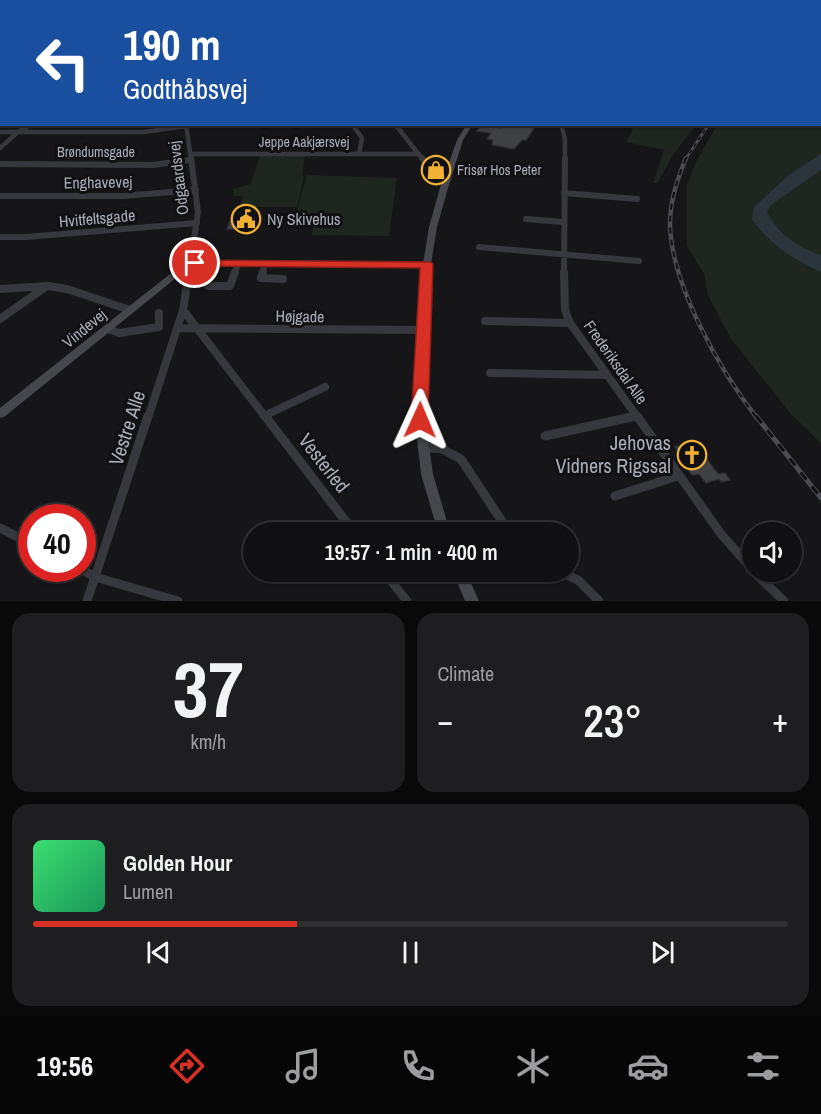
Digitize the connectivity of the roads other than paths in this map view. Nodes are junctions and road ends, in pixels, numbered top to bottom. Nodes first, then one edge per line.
1 (28, 126) edge
2 (180, 126) edge
3 (186, 126) edge
4 (353, 126) edge
5 (397, 126) edge
6 (469, 126) edge
7 (561, 126) edge
8 (0, 132) edge
9 (18, 132) junction
10 (0, 148) edge
11 (359, 154) junction
12 (419, 154) junction
13 (190, 157) junction
14 (0, 164) edge
15 (448, 176) junction
16 (196, 190) junction
17 (564, 193) junction
18 (0, 196) edge
19 (637, 199) dead end
20 (526, 219) dead end
21 (564, 222) junction
22 (197, 223) junction
23 (0, 237) edge
24 (480, 247) dead end
25 (564, 254) junction
26 (639, 261) dead end
27 (238, 264) junction
28 (265, 264) junction
29 (427, 264) junction
30 (190, 267) junction
31 (283, 279) dead end
32 (48, 286) junction
33 (208, 286) dead end
34 (0, 289) edge
35 (130, 310) junction
36 (183, 310) junction
37 (159, 314) dead end
38 (0, 319) edge
39 (485, 321) dead end
40 (570, 323) junction
41 (177, 328) junction
42 (198, 328) junction
43 (108, 329) junction
44 (423, 330) junction
45 (490, 373) dead end
46 (606, 375) junction
47 (325, 387) dead end
48 (0, 414) edge
49 (264, 416) junction
50 (636, 416) junction
51 (545, 436) dead end
52 (422, 447) junction
53 (678, 476) junction
54 (615, 496) dead end
55 (346, 522) edge
56 (441, 522) edge
57 (502, 522) edge
58 (0, 528) edge
59 (18, 537) edge
60 (742, 558) edge
61 (96, 574) edge
62 (96, 577) edge
63 (579, 580) edge
64 (93, 582) edge
65 (392, 582) edge
66 (464, 582) edge
67 (765, 582) edge
68 (87, 601) edge
69 (178, 601) edge
70 (407, 601) edge
71 (472, 601) edge
72 (599, 601) edge
73 (784, 601) edge

1 - 9 street
2 - 9 street
3 - 13 street, Odgaardsvej
4 - 11 street
5 - 12 street
6 - 15 street
7 - 17 street, Frederiksdal Alle
8 - 9 street
9 - 10 street
11 - 12 street, Jeppe Aakjærsvej
11 - 13 street, Jeppe Aakjærsvej
12 - 15 street
13 - 14 street, Brøndumsgade
13 - 16 street, Odgaardsvej
15 - 29 street
16 - 18 street, Enghavevej
16 - 22 street, Odgaardsvej
17 - 19 street
17 - 21 street, Frederiksdal Alle
20 - 21 street
21 - 25 street, Frederiksdal Alle
22 - 23 street, Hvitfeltsgade
22 - 30 street, Odgaardsvej
24 - 25 street
25 - 26 street
25 - 40 street, Frederiksdal Alle
27 - 28 street
27 - 30 street
27 - 33 street
28 - 29 street
28 - 31 street
29 - 44 street
30 - 35 street, Vindevej
30 - 36 street, Vestre Alle
32 - 34 street
32 - 35 street
32 - 38 street
35 - 43 street, Vindevej
36 - 41 street, Vestre Alle
36 - 42 street, Vesterled
37 - 43 street
39 - 40 street
40 - 46 street, Frederiksdal Alle
41 - 42 street, Højgade
41 - 61 street, Vestre Alle
42 - 44 street, Højgade
42 - 49 street, Vesterled
43 - 48 street, Vindevej
44 - 52 street
45 - 46 street
46 - 50 street, Frederiksdal Alle
47 - 49 street
49 - 55 street, Vesterled
50 - 51 street
50 - 53 street, Frederiksdal Alle
52 - 56 street
52 - 57 street
53 - 54 street
53 - 60 street, Frederiksdal Alle
58 - 59 street
62 - 69 street
63 - 72 street
64 - 68 street, Vestre Alle
65 - 70 street
66 - 71 street
67 - 73 street, Frederiksdal Alle

